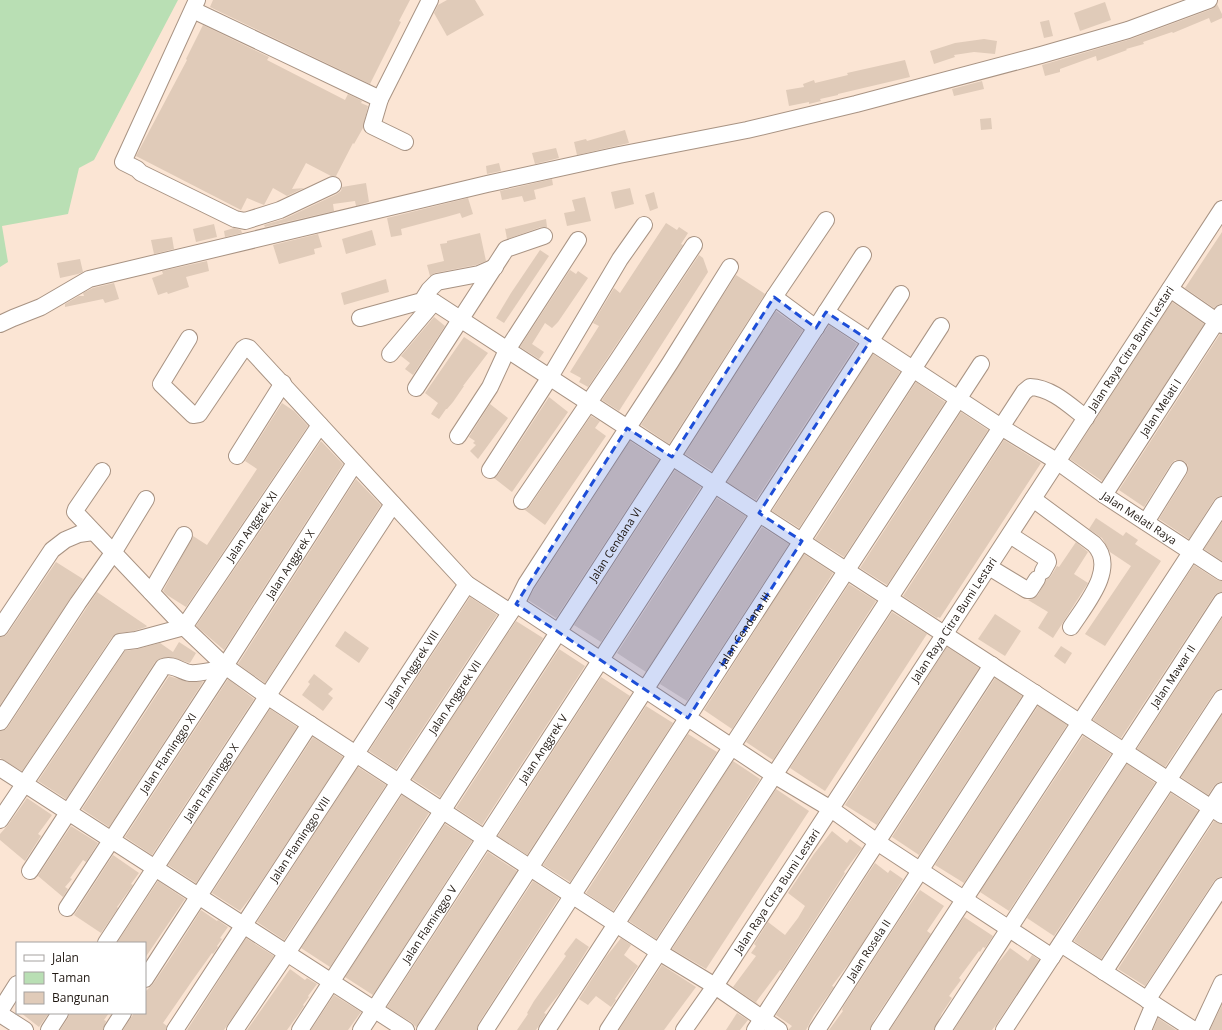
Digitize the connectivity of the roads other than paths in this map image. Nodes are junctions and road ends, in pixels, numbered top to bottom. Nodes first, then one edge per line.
1 (430, 0) edge
2 (1209, 0) edge
3 (195, 5) edge
4 (380, 99) junction
5 (404, 142) dead end
6 (333, 184) dead end
7 (1222, 209) edge
8 (826, 220) dead end
9 (644, 225) dead end
10 (544, 236) dead end
11 (578, 240) dead end
12 (694, 245) dead end
13 (863, 255) dead end
14 (495, 267) junction
15 (730, 267) dead end
16 (1170, 289) junction
17 (901, 294) dead end
18 (774, 297) junction
19 (428, 302) junction
20 (826, 312) junction
21 (360, 318) dead end
22 (461, 320) junction
23 (1220, 320) edge
24 (0, 324) edge
25 (941, 326) dead end
26 (816, 328) junction
27 (189, 338) dead end
28 (870, 341) junction
29 (508, 350) junction
30 (390, 354) dead end
31 (981, 364) dead end
32 (913, 369) junction
33 (550, 377) junction
34 (283, 384) junction
35 (416, 388) dead end
36 (958, 399) junction
37 (588, 402) junction
38 (1086, 418) junction
39 (320, 425) junction
40 (1001, 427) junction
41 (627, 428) junction
42 (458, 436) dead end
43 (237, 456) dead end
44 (672, 457) junction
45 (1058, 462) junction
46 (355, 463) junction
47 (102, 470) dead end
48 (490, 470) dead end
49 (1179, 470) dead end
50 (715, 484) junction
51 (1104, 495) junction
52 (146, 498) dead end
53 (1033, 499) junction
54 (522, 501) dead end
55 (393, 504) junction
56 (1222, 505) edge
57 (759, 513) junction
58 (1146, 522) junction
59 (93, 532) junction
60 (1010, 535) junction
61 (184, 536) dead end
62 (802, 541) junction
63 (1192, 552) junction
64 (113, 553) junction
65 (989, 567) junction
66 (846, 570) junction
67 (1222, 572) edge
68 (467, 584) junction
69 (151, 592) junction
70 (889, 598) junction
71 (1222, 600) edge
72 (513, 608) junction
73 (184, 627) junction
74 (1071, 627) dead end
75 (0, 628) edge
76 (558, 632) junction
77 (944, 634) junction
78 (601, 660) junction
79 (992, 665) junction
80 (224, 667) junction
81 (645, 689) junction
82 (1035, 693) junction
83 (268, 696) junction
84 (1222, 698) edge
85 (688, 718) junction
86 (0, 722) edge
87 (1080, 723) junction
88 (310, 724) junction
89 (732, 746) junction
90 (1124, 751) junction
91 (356, 754) junction
92 (0, 768) edge
93 (774, 775) junction
94 (1168, 780) junction
95 (399, 782) junction
96 (24, 783) junction
97 (1222, 791) edge
98 (831, 809) junction
99 (443, 810) junction
100 (68, 812) junction
101 (1216, 812) edge
102 (0, 820) edge
103 (485, 838) junction
104 (112, 840) junction
105 (877, 842) junction
106 (155, 868) junction
107 (530, 868) junction
108 (920, 870) junction
109 (30, 871) dead end
110 (1222, 886) edge
111 (573, 895) junction
112 (199, 896) junction
113 (964, 900) junction
114 (67, 908) dead end
115 (616, 924) junction
116 (244, 926) junction
117 (1009, 929) junction
118 (107, 942) edge
119 (1061, 944) junction
120 (659, 952) junction
121 (287, 953) junction
122 (1052, 957) junction
123 (1104, 972) junction
124 (146, 977) edge
125 (331, 982) junction
126 (1222, 983) edge
127 (715, 986) junction
128 (9, 989) edge
129 (1151, 1002) junction
130 (374, 1010) junction
131 (0, 1011) edge
132 (0, 1014) edge
133 (59, 1014) edge
134 (122, 1014) edge
135 (759, 1024) edge
136 (486, 1029) dead end
137 (23, 1030) edge
138 (49, 1030) edge
139 (112, 1030) edge
140 (175, 1030) edge
141 (235, 1030) edge
142 (300, 1030) edge
143 (361, 1030) edge
144 (406, 1030) edge
145 (425, 1030) edge
146 (547, 1030) edge
147 (608, 1030) edge
148 (684, 1030) edge
149 (779, 1030) edge
150 (817, 1030) edge
151 (879, 1030) edge
152 (943, 1030) edge
153 (1004, 1030) edge
154 (1143, 1030) edge
155 (1194, 1030) edge
156 (1200, 1030) edge

1 - 4 street
2 - 24 street
3 - 4 street
3 - 6 street
4 - 5 street
7 - 16 street, Jalan Raya Citra Bumi Lestari
8 - 18 street, Jalan Cendana VI
9 - 33 street
10 - 14 street
11 - 29 street
12 - 37 street
13 - 20 street, Jalan Anggrek V
14 - 19 street
14 - 22 street
15 - 41 street, Jalan Anggrek VII
16 - 23 street
16 - 38 street, Jalan Raya Citra Bumi Lestari
17 - 28 street
18 - 26 street
18 - 44 street, Jalan Cendana VI
19 - 21 street
19 - 22 street
19 - 30 street
20 - 26 street, Jalan Anggrek V
20 - 28 street, Jalan Melati Raya
22 - 29 street
22 - 35 street
23 - 51 street, Jalan Melati I
25 - 32 street, Jalan Cendana III
26 - 50 street, Jalan Anggrek V
27 - 34 street
28 - 32 street, Jalan Melati Raya
28 - 57 street
29 - 33 street
29 - 42 street
31 - 36 street
32 - 36 street, Jalan Melati Raya
32 - 62 street, Jalan Cendana III
33 - 37 street
33 - 48 street
34 - 39 street
34 - 43 street
36 - 40 street, Jalan Melati Raya
36 - 66 street
37 - 41 street
37 - 54 street
38 - 40 street
38 - 45 street, Jalan Raya Citra Bumi Lestari
39 - 46 street
39 - 73 street, Jalan Anggrek XI
40 - 45 street, Jalan Melati Raya
40 - 70 street
41 - 44 street
41 - 72 street, Jalan Anggrek VII
44 - 50 street
44 - 76 street, Jalan Cendana VI
45 - 51 street, Jalan Melati Raya
45 - 53 street, Jalan Raya Citra Bumi Lestari
46 - 55 street
46 - 80 street, Jalan Anggrek X
47 - 59 street
49 - 58 street
50 - 57 street
50 - 78 street, Jalan Anggrek V
51 - 58 street, Jalan Melati Raya
52 - 64 street
53 - 60 street, Jalan Raya Citra Bumi Lestari
53 - 74 street
55 - 68 street
55 - 83 street, Jalan Flaminggo X
56 - 63 street
57 - 62 street
57 - 81 street
58 - 63 street, Jalan Melati Raya
59 - 64 street
59 - 75 street
60 - 65 street, Jalan Raya Citra Bumi Lestari
60 - 65 street
61 - 69 street
62 - 66 street
62 - 85 street, Jalan Cendana III
63 - 67 street, Jalan Melati Raya
63 - 87 street
64 - 69 street
64 - 86 street
65 - 77 street, Jalan Raya Citra Bumi Lestari
66 - 70 street
66 - 89 street
68 - 72 street
68 - 91 street, Jalan Anggrek VIII
69 - 73 street
70 - 77 street
70 - 93 street
71 - 90 street, Jalan Mawar II
72 - 76 street
72 - 95 street, Jalan Anggrek VII
73 - 80 street
73 - 96 street
76 - 78 street
76 - 99 street, Jalan Cendana VI
77 - 79 street
77 - 98 street, Jalan Raya Citra Bumi Lestari
78 - 81 street
78 - 103 street, Jalan Anggrek V
79 - 82 street
79 - 105 street
80 - 83 street
80 - 100 street
80 - 104 street, Jalan Flaminggo XI
81 - 85 street
81 - 107 street
82 - 87 street
82 - 108 street, Jalan Rosela II
83 - 88 street
83 - 106 street, Jalan Flaminggo X
84 - 94 street
85 - 89 street
85 - 111 street, Jalan Cendana III
87 - 90 street
87 - 113 street
88 - 91 street
88 - 112 street
89 - 93 street
89 - 115 street
90 - 94 street
90 - 117 street, Jalan Mawar II
91 - 95 street
91 - 116 street, Jalan Flaminggo VIII
92 - 96 street
93 - 98 street
93 - 120 street
94 - 101 street
94 - 119 street
95 - 99 street
95 - 121 street, Jalan Anggrek VII
96 - 100 street
96 - 102 street
97 - 101 street
98 - 105 street
98 - 127 street, Jalan Raya Citra Bumi Lestari
99 - 103 street
99 - 125 street, Jalan Cendana VI
100 - 104 street
100 - 109 street
101 - 123 street
103 - 107 street
103 - 130 street, Jalan Flaminggo V
104 - 106 street
104 - 114 street, Jalan Flaminggo XI
105 - 108 street
105 - 135 street
106 - 112 street
106 - 118 street, Jalan Flaminggo X
107 - 111 street
107 - 145 street
108 - 113 street
108 - 150 street, Jalan Rosela II
110 - 129 street
111 - 115 street
111 - 136 street, Jalan Cendana III
112 - 116 street
112 - 124 street
113 - 117 street
113 - 151 street
115 - 120 street
115 - 146 street
116 - 121 street
116 - 140 street, Jalan Flaminggo VIII
117 - 122 street
117 - 152 street, Jalan Mawar II
119 - 122 street
119 - 123 street
120 - 127 street
120 - 147 street
121 - 125 street
121 - 141 street, Jalan Anggrek VII
122 - 153 street
123 - 129 street
125 - 130 street
125 - 142 street, Jalan Cendana VI
126 - 156 street
127 - 135 street
127 - 148 street, Jalan Raya Citra Bumi Lestari
128 - 131 street
129 - 154 street
129 - 155 street
130 - 143 street, Jalan Flaminggo V
130 - 144 street
132 - 137 street
133 - 138 street
134 - 139 street
135 - 149 street

